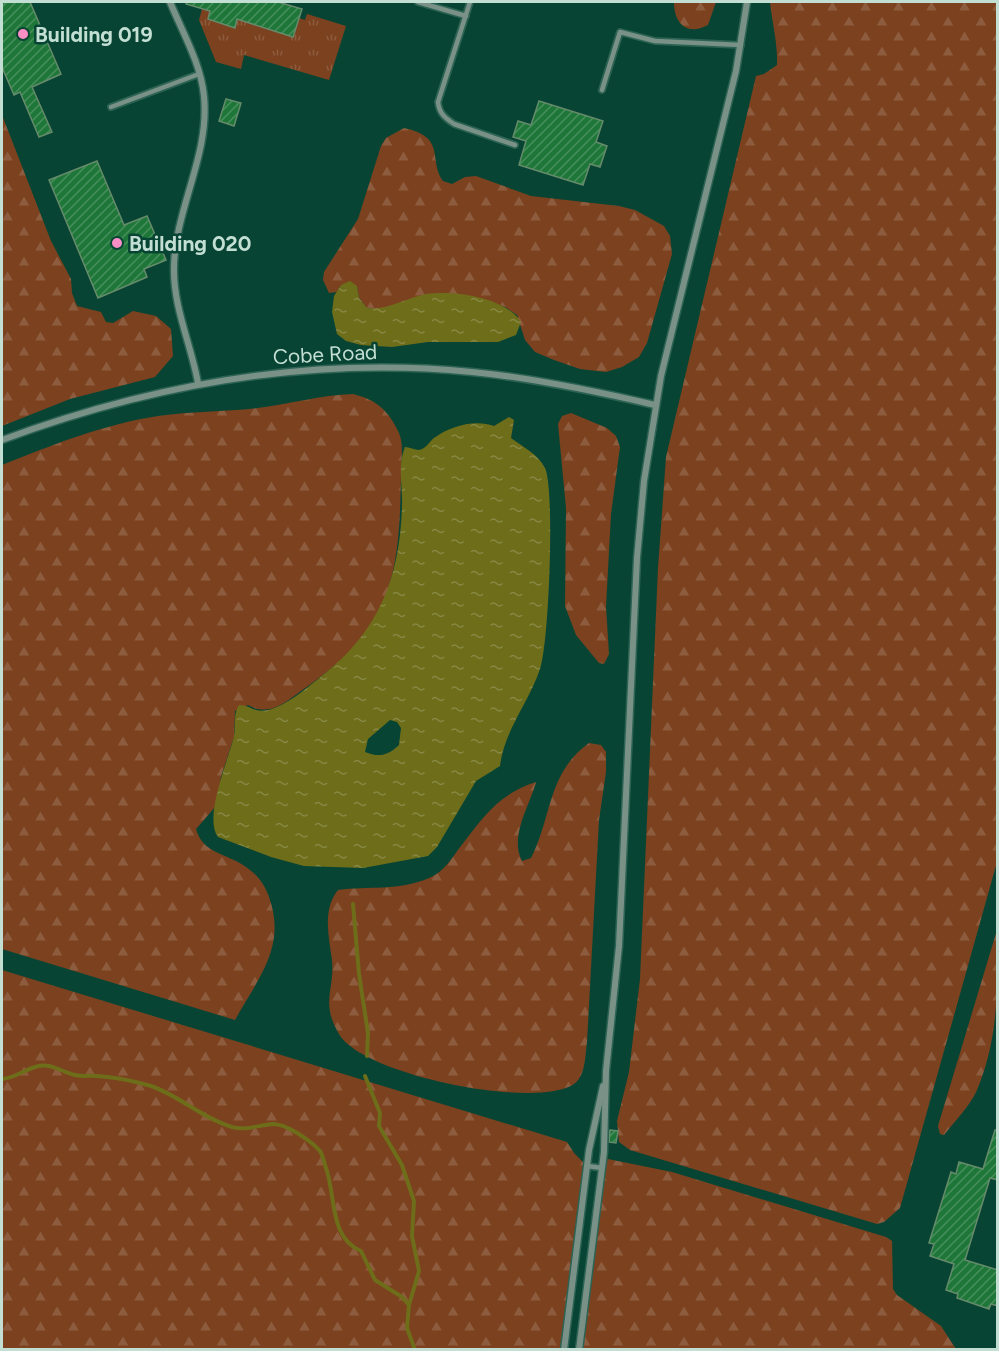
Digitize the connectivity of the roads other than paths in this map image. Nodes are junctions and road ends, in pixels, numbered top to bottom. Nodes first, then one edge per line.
1 (170, 2) edge
2 (421, 2) edge
3 (470, 2) edge
4 (747, 2) edge
5 (466, 16) junction
6 (615, 24) dead end
7 (620, 32) junction
8 (741, 45) junction
9 (199, 74) junction
10 (602, 90) dead end
11 (111, 107) dead end
12 (515, 145) dead end
13 (198, 383) junction
14 (655, 405) junction
15 (2, 440) edge
16 (606, 1071) junction
17 (587, 1166) junction
18 (602, 1168) junction
19 (564, 1350) edge
20 (579, 1350) edge

1 - 9 street
2 - 5 lane
3 - 5 lane
4 - 8 street
5 - 12 lane
6 - 7 lane
7 - 8 lane
7 - 10 lane
8 - 14 street
9 - 11 lane
9 - 13 street
13 - 14 street, Cobe Road
13 - 15 street, Cobe Road
14 - 16 street
16 - 17 street
16 - 18 street
17 - 18 lane
17 - 19 street
18 - 20 street

